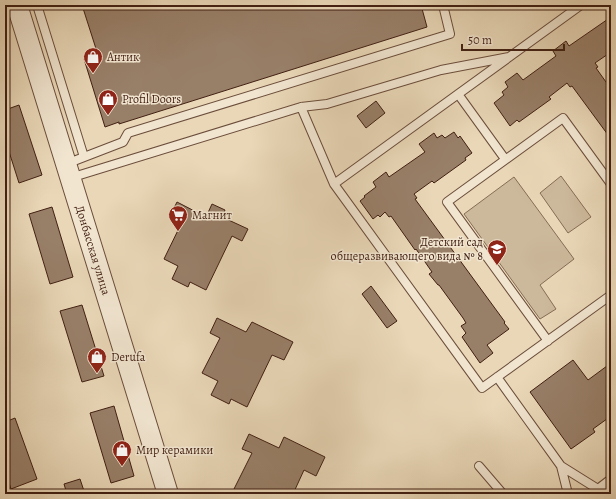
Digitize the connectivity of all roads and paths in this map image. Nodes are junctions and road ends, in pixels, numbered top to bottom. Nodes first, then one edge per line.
1 (17, 5) edge
2 (37, 5) edge
3 (443, 5) edge
4 (581, 5) edge
5 (509, 57) junction
6 (458, 94) junction
7 (301, 107) junction
8 (505, 160) junction
9 (73, 166) junction
10 (334, 184) junction
11 (611, 184) edge
12 (611, 295) edge
13 (548, 341) junction
14 (497, 378) junction
15 (479, 466) dead end
16 (561, 466) junction
17 (604, 490) edge
18 (167, 494) edge
19 (503, 494) edge
20 (568, 494) edge

1 - 9 street, Донбасская улица
2 - 9 lane
3 - 9 lane
4 - 5 lane
5 - 6 lane
5 - 7 lane
6 - 8 lane
6 - 10 lane
7 - 9 lane
7 - 10 lane
8 - 11 lane
8 - 13 lane
9 - 18 street, Донбасская улица
10 - 14 lane
12 - 13 lane
13 - 14 lane
14 - 16 lane
15 - 19 lane
16 - 17 lane
16 - 20 lane

